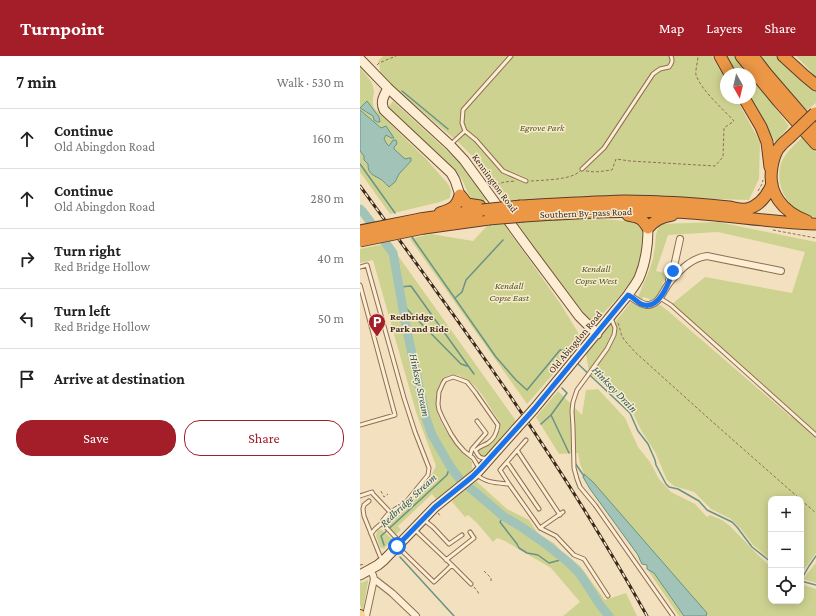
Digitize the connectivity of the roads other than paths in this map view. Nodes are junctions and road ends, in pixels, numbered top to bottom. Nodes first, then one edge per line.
1 (511, 56) edge
2 (671, 56) edge
3 (720, 56) edge
4 (741, 56) edge
5 (753, 56) edge
6 (783, 56) edge
7 (360, 59) edge
8 (727, 68) edge
9 (816, 85) edge
10 (388, 88) junction
11 (747, 104) edge
12 (816, 112) edge
13 (465, 131) junction
14 (816, 131) edge
15 (816, 144) edge
16 (450, 145) junction
17 (769, 157) junction
18 (582, 169) road end
19 (769, 179) junction
20 (526, 181) road end
21 (460, 194) junction
22 (730, 207) junction
23 (523, 211) junction
24 (610, 211) junction
25 (484, 212) junction
26 (692, 213) junction
27 (422, 223) junction
28 (815, 224) edge
29 (648, 228) junction
30 (360, 231) edge
31 (680, 239) dead end
32 (360, 241) edge
33 (360, 267) edge
34 (781, 271) dead end
35 (669, 283) junction
36 (360, 285) edge
37 (628, 295) junction
38 (660, 298) junction
39 (611, 316) junction
40 (597, 334) junction
41 (477, 421) dead end
42 (360, 425) edge
43 (816, 435) edge
44 (526, 440) dead end
45 (474, 449) junction
46 (517, 450) junction
47 (470, 456) junction
48 (491, 458) junction
49 (507, 462) junction
50 (476, 474) junction
51 (509, 484) junction
52 (361, 496) edge
53 (369, 501) dead end
54 (539, 509) dead end
55 (390, 512) junction
56 (564, 512) dead end
57 (560, 515) junction
58 (423, 518) junction
59 (382, 523) junction
60 (413, 528) junction
61 (540, 528) junction
62 (470, 532) dead end
63 (371, 534) junction
64 (462, 535) dead end
65 (397, 542) junction
66 (384, 560) junction
67 (446, 560) junction
68 (452, 564) junction
69 (370, 570) junction
70 (360, 575) edge
71 (374, 579) junction
72 (471, 584) road end
73 (608, 596) dead end
74 (366, 616) edge
75 (416, 616) edge
76 (673, 616) edge

1 - 13 lane
2 - 18 lane
3 - 8 highway
4 - 15 highway
5 - 14 highway
6 - 9 highway
7 - 10 street, Kennington Road
10 - 16 street, Kennington Road
10 - 21 street
11 - 17 highway
12 - 19 highway, Southern By-pass Road, bridge
13 - 16 lane
13 - 20 lane
16 - 40 street, Kennington Road
17 - 19 highway
17 - 22 highway
19 - 22 highway, Southern By-pass Road
19 - 28 highway
21 - 25 highway
21 - 27 highway
22 - 23 highway, Southern By-pass Road
23 - 24 highway, Southern By-pass Road
23 - 25 highway, Southern By-pass Road, bridge
23 - 25 highway, Southern By-pass Road, bridge
24 - 26 highway, Southern By-pass Road
24 - 29 highway
25 - 27 highway, Southern By-pass Road
26 - 28 highway, Southern By-pass Road
26 - 29 highway
27 - 30 highway, Southern By-pass Road, bridge
27 - 32 highway, Southern By-pass Road, bridge
29 - 37 street, Old Abingdon Road
31 - 35 street
33 - 55 lane
34 - 35 street
35 - 38 street
36 - 42 lane
37 - 38 street
37 - 39 street, Old Abingdon Road
38 - 43 lane
39 - 40 street, Old Abingdon Road
39 - 76 lane
40 - 48 street, Old Abingdon Road, bridge
41 - 45 lane
44 - 46 lane
45 - 47 lane
45 - 47 lane
45 - 48 lane
46 - 49 lane
46 - 57 lane
47 - 50 lane
48 - 50 street, Old Abingdon Road
49 - 51 lane
49 - 54 lane
50 - 51 lane
50 - 58 street, Old Abingdon Road
51 - 61 lane
52 - 55 lane
53 - 63 lane
55 - 59 lane
56 - 57 lane
57 - 61 lane
58 - 60 street, Old Abingdon Road
58 - 64 lane
59 - 63 lane
59 - 65 lane
60 - 65 street, Old Abingdon Road
60 - 67 lane
61 - 73 lane
62 - 67 lane
63 - 66 lane
65 - 66 street, Old Abingdon Road
65 - 68 lane
66 - 69 street, Old Abingdon Road
67 - 68 lane
68 - 72 lane
69 - 70 street, Old Abingdon Road
69 - 71 street
71 - 74 street
71 - 75 street

